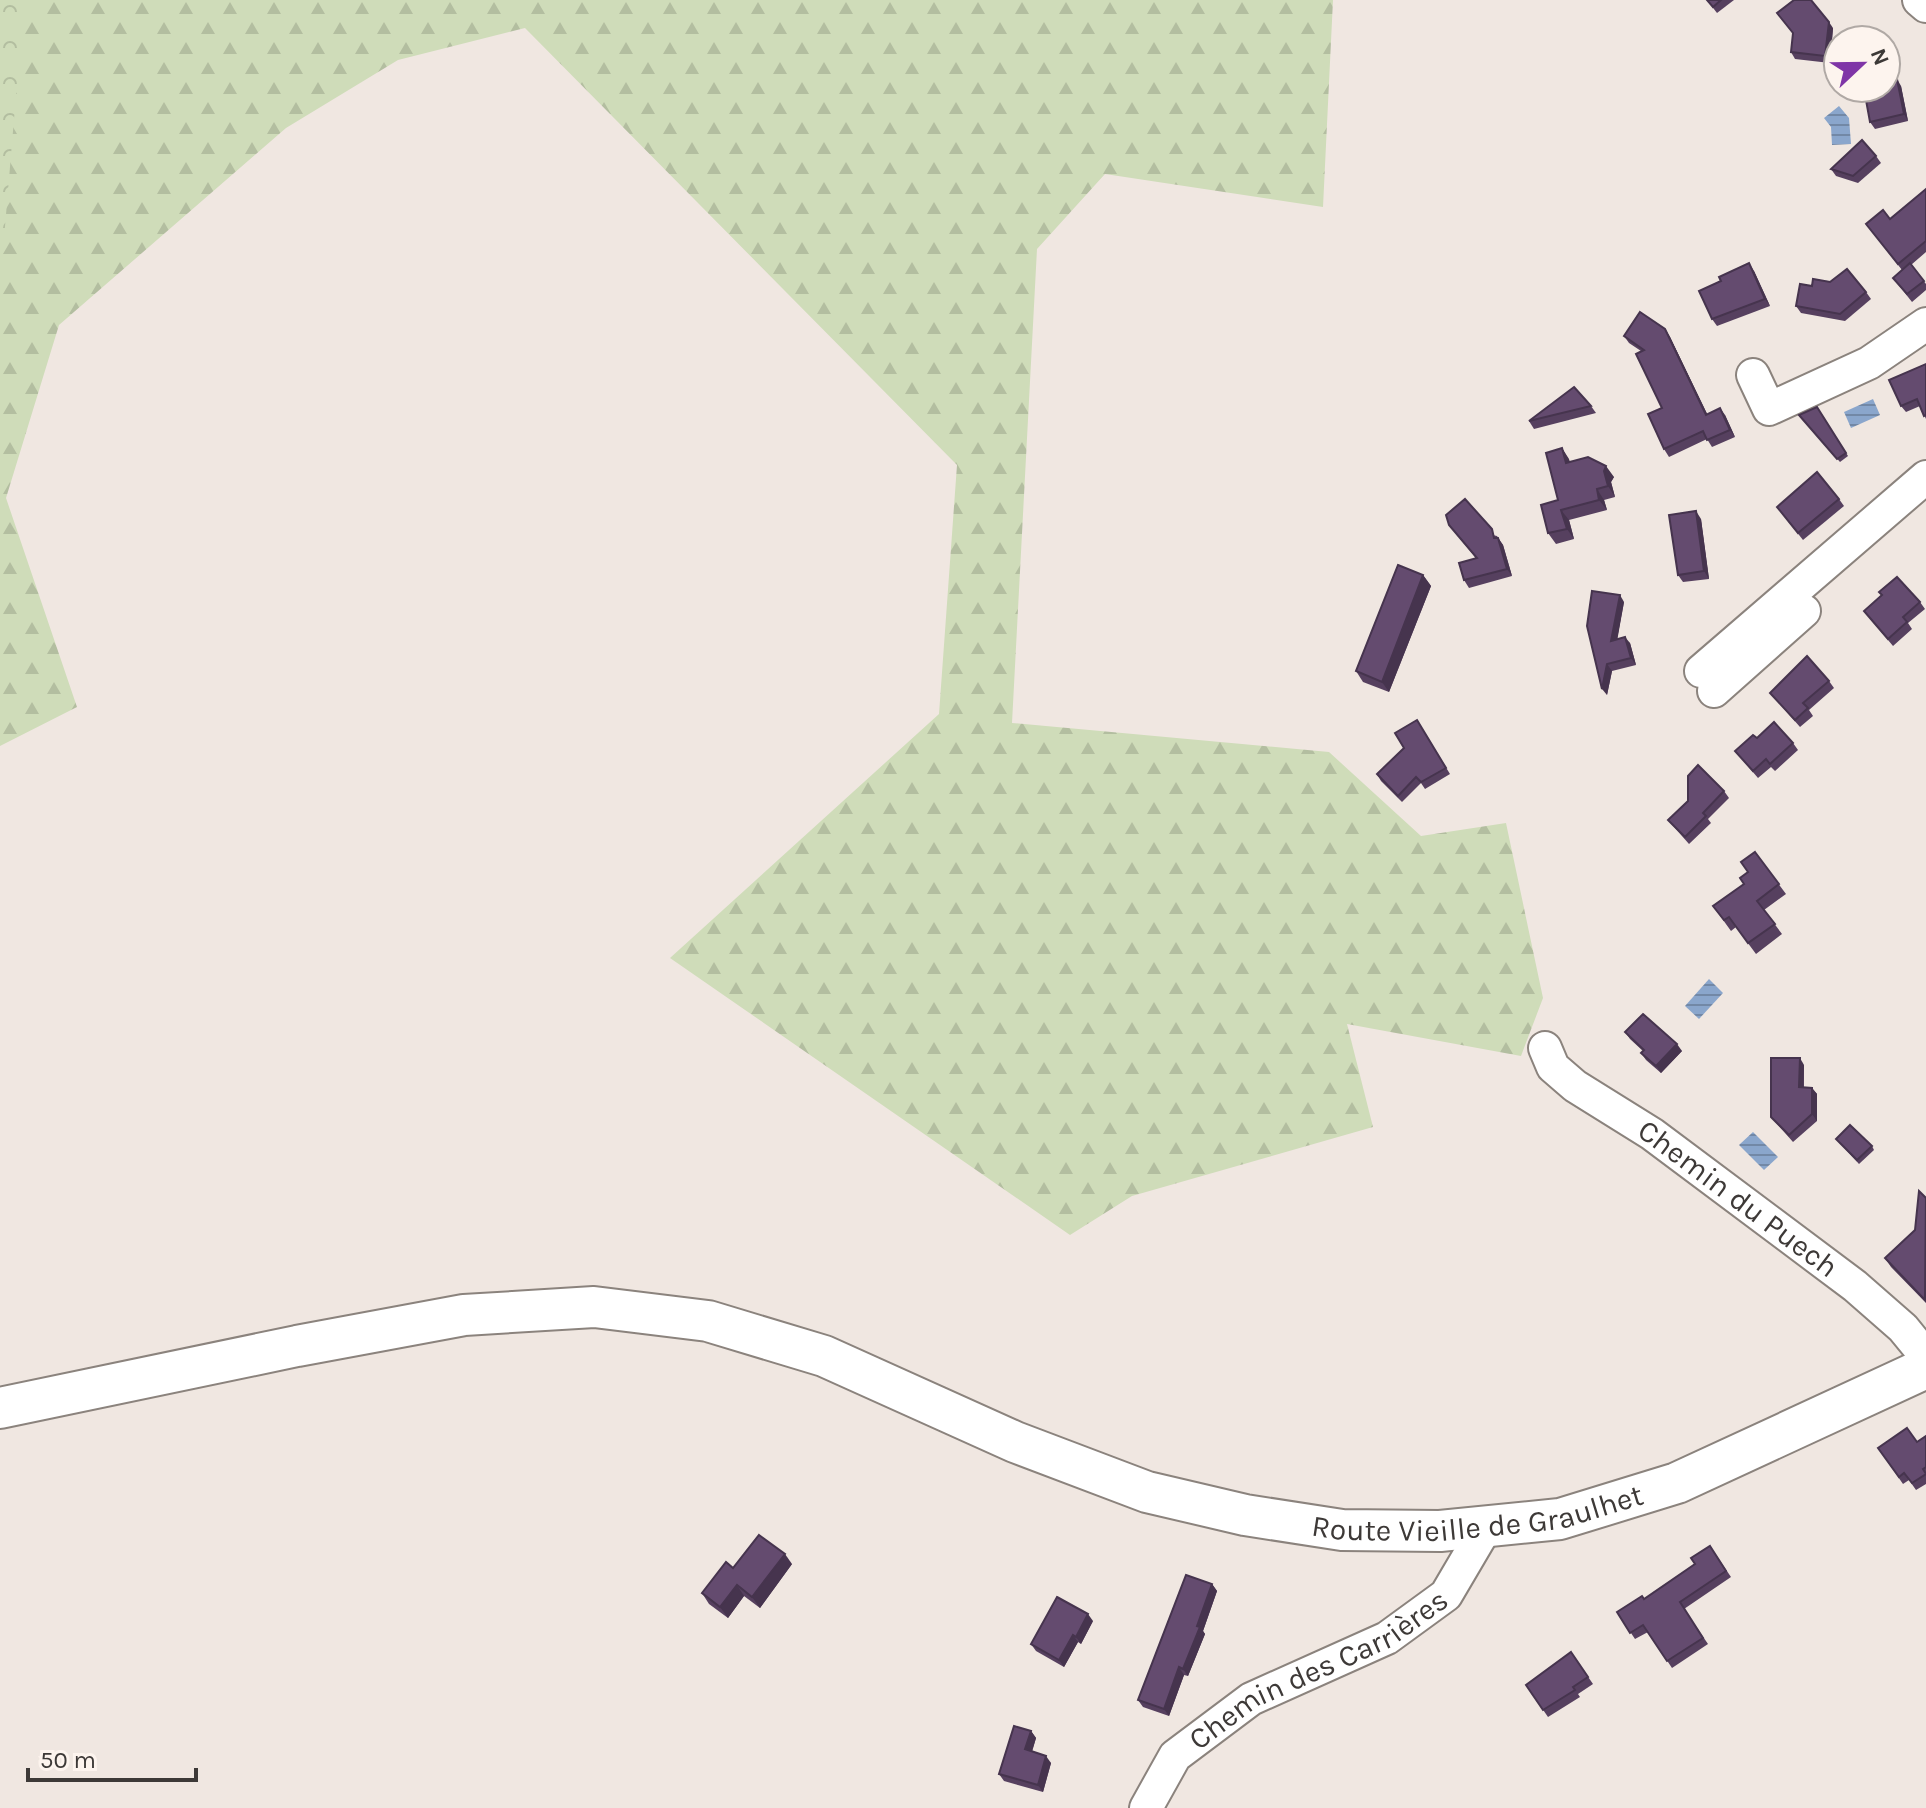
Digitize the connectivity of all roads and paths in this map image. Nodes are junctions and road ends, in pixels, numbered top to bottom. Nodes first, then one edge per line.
1 (1919, 0) edge
2 (1926, 6) edge
3 (1926, 324) edge
4 (1753, 375) dead end
5 (1926, 477) edge
6 (1926, 502) edge
7 (1545, 1048) dead end
8 (1926, 1356) edge
9 (1926, 1368) edge
10 (0, 1408) edge
11 (1486, 1527) junction
12 (1146, 1808) edge

1 - 2 street
3 - 4 street
5 - 6 street
7 - 8 street, Chemin du Puech
9 - 11 main road, Route Vieille de Graulhet
10 - 11 main road, Route Vieille de Graulhet
11 - 12 street, Chemin des Carrières

